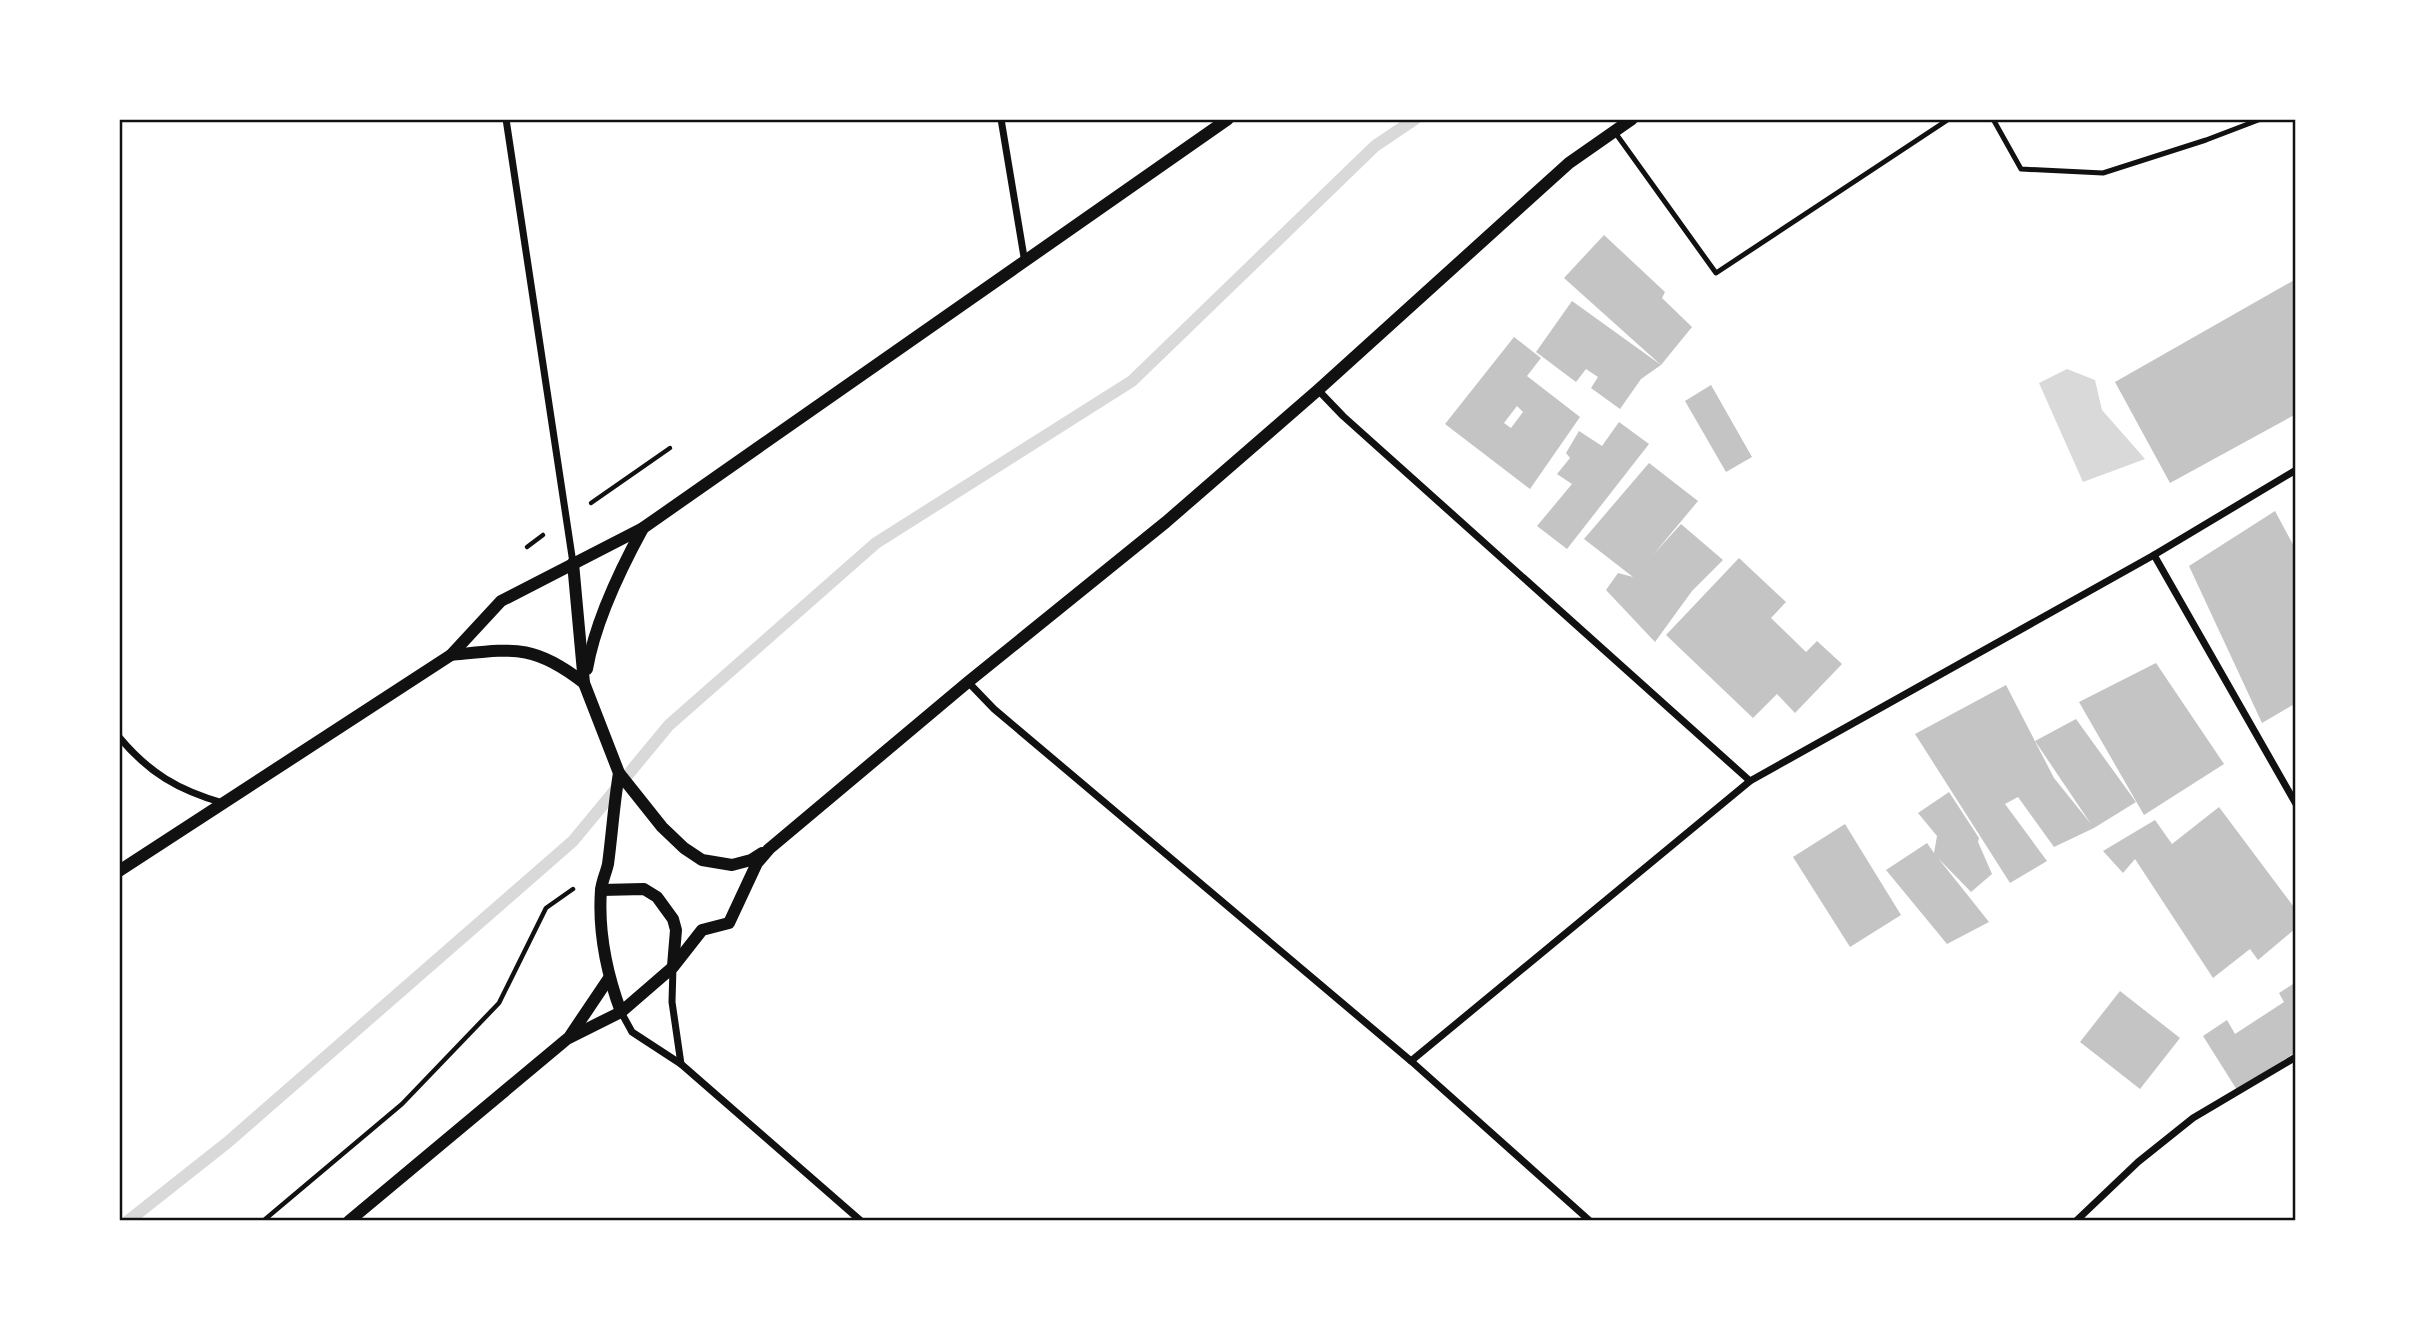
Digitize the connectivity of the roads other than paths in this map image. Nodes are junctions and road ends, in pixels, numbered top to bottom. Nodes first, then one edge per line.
1 (506, 119) edge
2 (1002, 119) edge
3 (1228, 119) edge
4 (1632, 119) edge
5 (1949, 119) edge
6 (1993, 119) edge
7 (2261, 119) edge
8 (1614, 130) junction
9 (1025, 263) junction
10 (1318, 390) junction
11 (2296, 470) edge
12 (643, 528) junction
13 (2154, 555) junction
14 (573, 563) junction
15 (451, 655) junction
16 (968, 682) junction
17 (584, 683) junction
18 (119, 737) edge
19 (619, 773) junction
20 (1750, 781) junction
21 (223, 803) junction
22 (2296, 804) edge
23 (769, 849) junction
24 (119, 871) edge
25 (601, 890) junction
26 (673, 967) junction
27 (608, 978) junction
28 (621, 1012) junction
29 (567, 1039) junction
30 (2296, 1057) edge
31 (1411, 1061) junction
32 (681, 1064) junction
33 (349, 1221) edge
34 (861, 1221) edge
35 (1590, 1221) edge
36 (2076, 1221) edge

1 - 14 street
2 - 9 street
3 - 9 street
4 - 8 street
5 - 8 lane
6 - 7 lane
8 - 10 street
9 - 12 street
10 - 16 street
10 - 20 street
11 - 13 street
12 - 14 street
12 - 17 street
13 - 20 street
13 - 22 street
14 - 15 street
14 - 17 street
15 - 17 street
15 - 21 street
16 - 23 street
16 - 31 street
17 - 19 street
18 - 21 street
19 - 23 street
19 - 25 street
20 - 31 street
21 - 24 street
23 - 26 street
25 - 26 street
25 - 27 street
26 - 28 street
26 - 32 street
27 - 28 street
27 - 29 street
28 - 29 street
28 - 32 street
29 - 33 street
30 - 36 street
31 - 35 street
32 - 34 street

